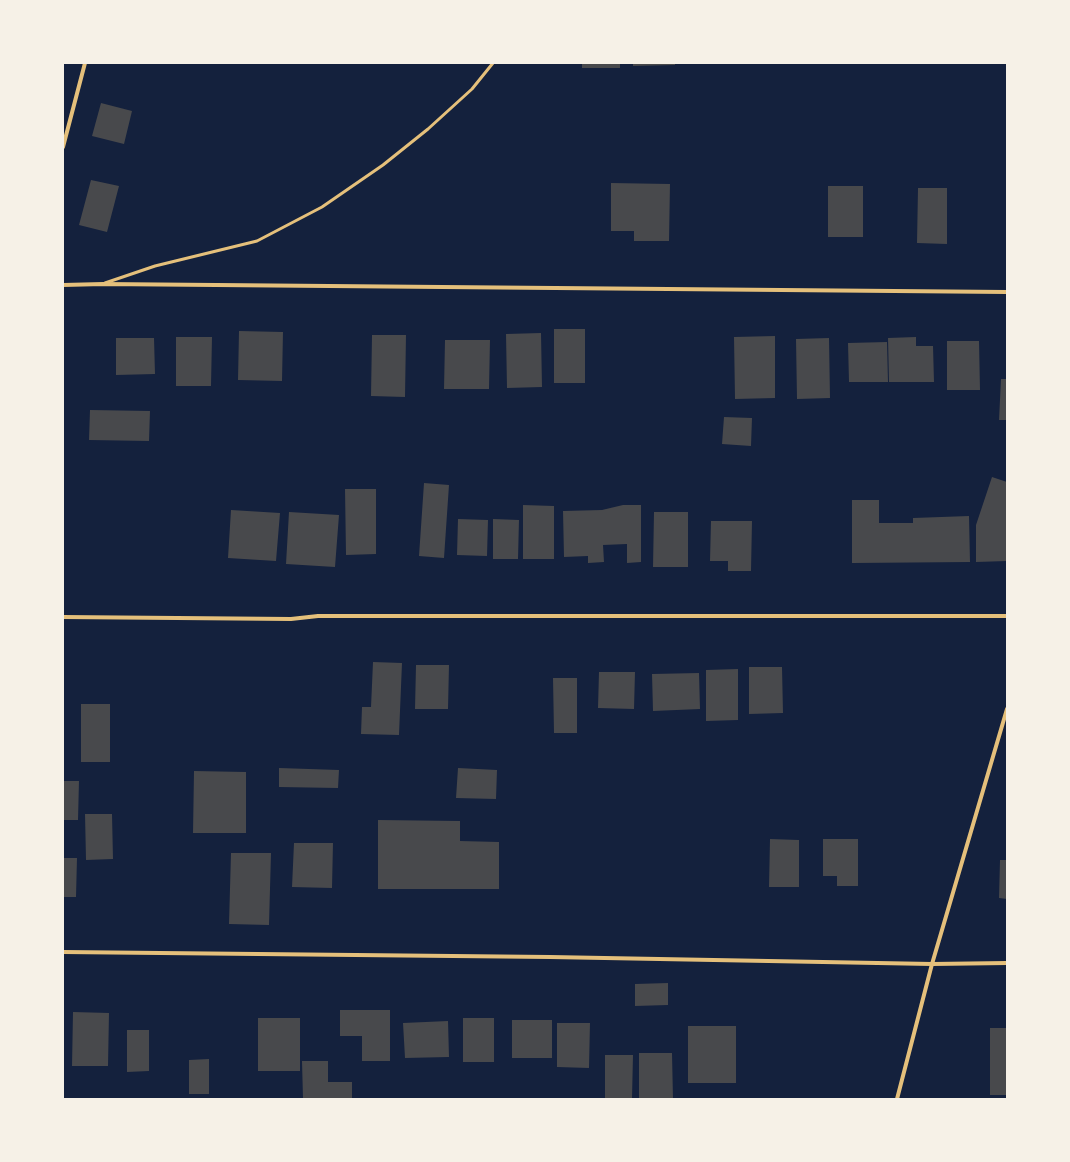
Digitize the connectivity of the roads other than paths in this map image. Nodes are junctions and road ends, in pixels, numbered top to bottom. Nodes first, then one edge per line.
1 (85, 63) edge
2 (493, 63) edge
3 (63, 147) edge
4 (103, 284) junction
5 (63, 285) edge
6 (1007, 292) edge
7 (1007, 616) edge
8 (63, 617) edge
9 (1007, 709) edge
10 (63, 952) edge
11 (1007, 963) edge
12 (932, 964) junction
13 (897, 1099) edge

1 - 3 street
2 - 4 lane
4 - 5 street
4 - 6 street
7 - 8 street
9 - 12 street
10 - 12 street
11 - 12 street
12 - 13 street

